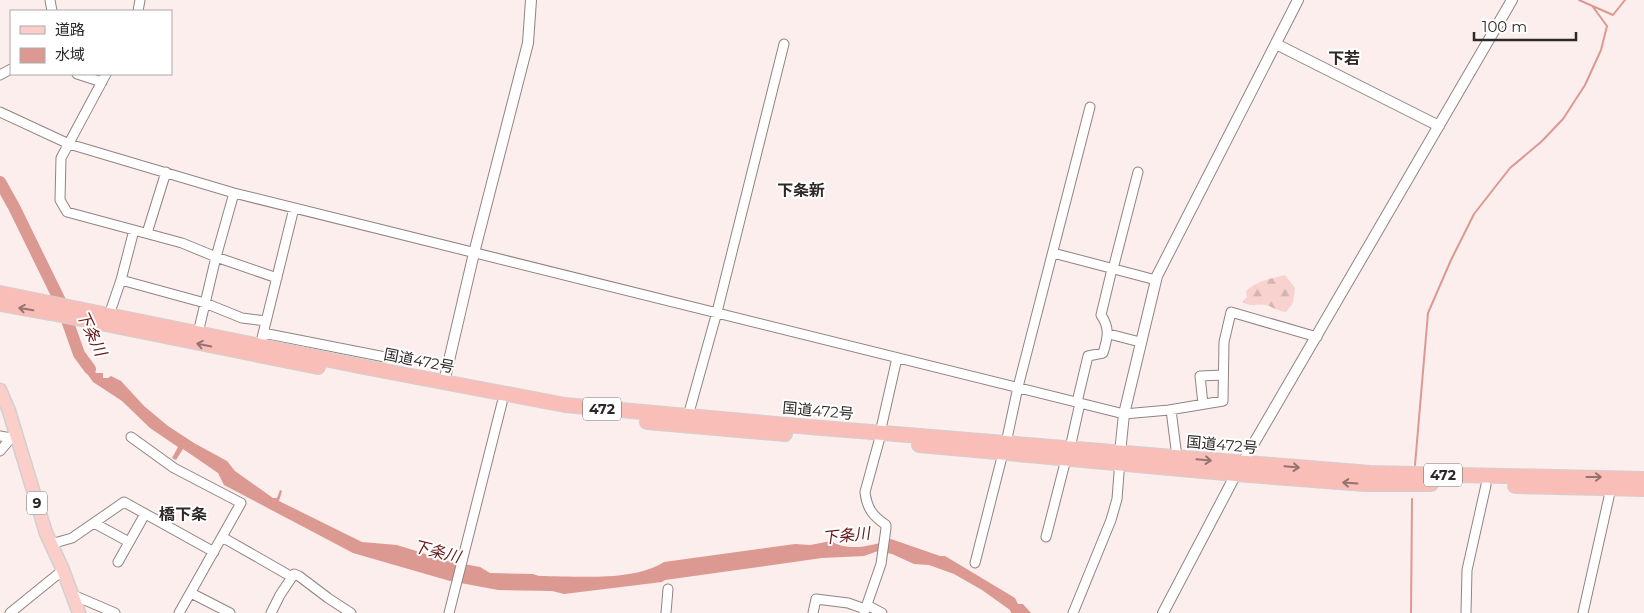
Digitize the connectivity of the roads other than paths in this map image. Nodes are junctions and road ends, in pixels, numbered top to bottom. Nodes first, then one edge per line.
1 (530, 0) edge
2 (1298, 0) edge
3 (1509, 1) edge
4 (784, 44) dead end
5 (1276, 44) junction
6 (84, 75) edge
7 (104, 78) edge
8 (1090, 107) dead end
9 (0, 112) edge
10 (1439, 126) junction
11 (70, 144) junction
12 (166, 172) junction
13 (1138, 172) dead end
14 (234, 193) junction
15 (294, 208) junction
16 (134, 230) junction
17 (147, 233) junction
18 (474, 253) junction
19 (1053, 253) junction
20 (216, 257) junction
21 (1113, 269) junction
22 (277, 278) junction
23 (121, 280) junction
24 (1156, 280) junction
25 (0, 293) edge
26 (205, 303) junction
27 (0, 304) edge
28 (48, 307) junction
29 (717, 312) junction
30 (99, 316) junction
31 (266, 321) junction
32 (198, 333) junction
33 (1109, 334) junction
34 (1317, 337) junction
35 (262, 340) junction
36 (1140, 342) junction
37 (386, 357) dead end
38 (897, 358) junction
39 (1223, 375) junction
40 (444, 382) junction
41 (1018, 388) junction
42 (0, 390) edge
43 (502, 403) junction
44 (1079, 403) junction
45 (1202, 404) junction
46 (1171, 410) junction
47 (1124, 414) junction
48 (688, 416) junction
49 (0, 436) edge
50 (131, 437) dead end
51 (879, 437) junction
52 (1005, 448) junction
53 (0, 451) edge
54 (1068, 453) junction
55 (1177, 457) junction
56 (1120, 458) junction
57 (1240, 468) junction
58 (1644, 479) edge
59 (1486, 485) junction
60 (1611, 488) junction
61 (1644, 489) edge
62 (145, 514) junction
63 (94, 524) junction
64 (222, 537) junction
65 (1046, 537) dead end
66 (129, 542) junction
67 (51, 544) junction
68 (214, 552) junction
69 (118, 562) dead end
70 (975, 563) dead end
71 (63, 570) junction
72 (292, 577) junction
73 (668, 589) dead end
74 (191, 593) junction
75 (73, 595) junction
76 (865, 609) edge
77 (10, 613) edge
78 (79, 613) edge
79 (115, 613) edge
80 (180, 613) edge
81 (230, 613) edge
82 (271, 613) edge
83 (351, 613) edge
84 (449, 613) edge
85 (666, 613) edge
86 (813, 613) edge
87 (882, 613) edge
88 (1073, 613) edge
89 (1163, 613) edge
90 (1466, 613) edge
91 (1583, 613) edge

1 - 18 street
2 - 5 street
3 - 10 street
4 - 29 street
5 - 10 street
5 - 24 street
6 - 7 street
7 - 11 street
8 - 19 street
9 - 11 street
10 - 34 street
11 - 12 street
11 - 16 street
12 - 14 street
12 - 17 street
13 - 21 street
14 - 15 street
14 - 20 street
15 - 18 street
15 - 22 street
16 - 17 street
16 - 23 street
17 - 20 street
18 - 29 street
18 - 40 street
19 - 21 street
19 - 41 street
20 - 22 street
20 - 26 street
21 - 24 street
21 - 33 street
22 - 31 street
23 - 26 street
23 - 30 street
24 - 36 street
25 - 28 highway, 国道472号 / 472
26 - 31 street
26 - 32 street
28 -> 27 highway, 国道472号 / 472
28 - 30 highway, 国道472号 / 472
29 - 38 street
29 - 48 street
30 - 32 highway, 国道472号 / 472
43 -> 30 highway, 国道472号 / 472
31 - 35 street
32 - 35 highway, 国道472号 / 472
33 - 36 street
33 - 44 street
34 - 39 street
34 - 57 street
35 - 37 street
35 - 40 highway, 国道472号 / 472
36 - 47 street
38 - 41 street
38 - 51 street
39 - 45 street
39 - 45 street
40 - 48 highway, 国道472号 / 472
41 - 44 street
41 - 52 street
42 - 67 main road, 9
43 - 51 highway, 国道472号 / 472
43 - 84 street
44 - 47 street
44 - 54 street
45 - 46 street
46 - 47 street
46 - 55 street
47 - 56 street
48 - 51 highway, 国道472号 / 472
49 - 53 street
50 - 64 street
51 - 52 highway, 国道472号 / 472
51 - 76 street
52 - 54 highway, 国道472号 / 472
52 - 70 street
54 - 56 highway, 国道472号 / 472
54 - 65 street
55 - 56 highway, 国道472号 / 472
55 -> 57 highway, 国道472号 / 472
56 - 57 highway, 国道472号 / 472
56 - 88 street
57 -> 58 highway, 国道472号 / 472
59 -> 57 highway, 国道472号 / 472
57 - 89 street
59 - 60 highway, 国道472号 / 472
59 - 90 street
60 - 61 highway, 国道472号 / 472
60 - 91 street
62 - 63 street
62 - 66 street
62 - 68 street
63 - 66 street
63 - 67 street
64 - 68 street
64 - 72 street
66 - 69 street
67 - 71 main road, 9
68 - 74 street
71 - 75 main road, 9
71 - 77 street
72 - 82 street
72 - 83 street
73 - 85 street
74 - 80 street
74 - 81 street
75 - 78 main road, 9
75 - 79 street
76 - 86 street
76 - 87 street

